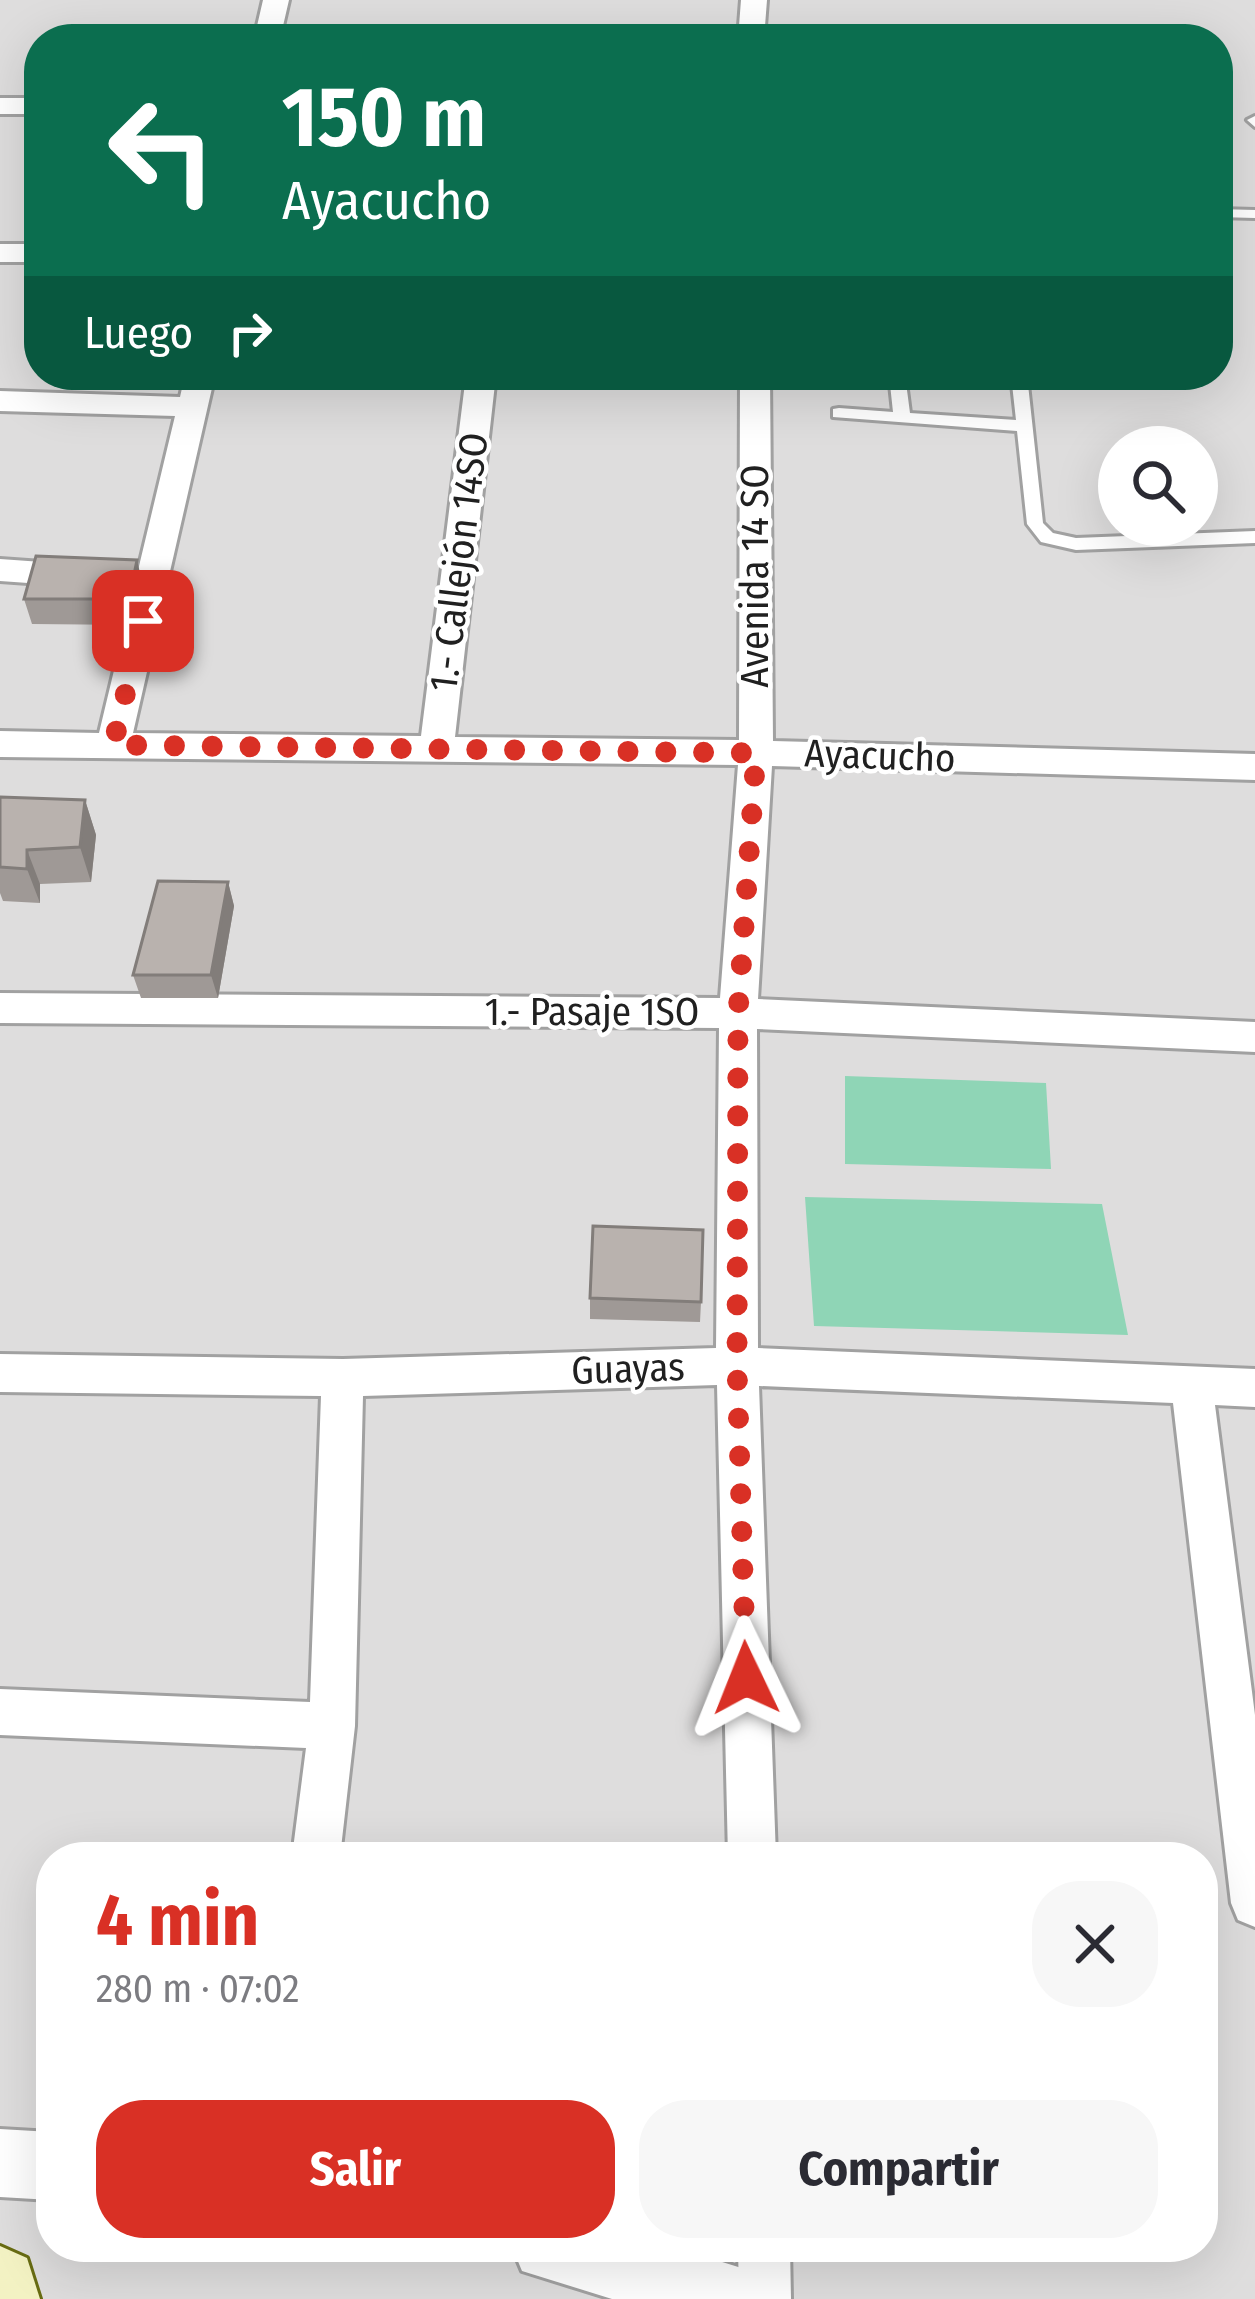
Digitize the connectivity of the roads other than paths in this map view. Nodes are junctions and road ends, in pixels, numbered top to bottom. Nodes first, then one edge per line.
1 (479, 390) edge
2 (755, 390) edge
3 (899, 390) edge
4 (1020, 390) edge
5 (198, 391) edge
6 (0, 401) edge
7 (839, 413) dead end
8 (902, 417) junction
9 (1024, 426) junction
10 (1255, 537) edge
11 (0, 571) edge
12 (153, 580) junction
13 (0, 744) edge
14 (113, 745) junction
15 (437, 749) junction
16 (756, 753) junction
17 (1255, 767) edge
18 (0, 1007) edge
19 (738, 1013) junction
20 (1255, 1037) edge
21 (737, 1366) junction
22 (0, 1373) edge
23 (344, 1378) junction
24 (1192, 1388) junction
25 (1255, 1388) edge
26 (0, 1712) edge
27 (332, 1726) junction
28 (318, 1842) edge
29 (752, 1842) edge
30 (1255, 1903) edge
31 (0, 2163) edge
32 (36, 2164) edge
33 (602, 2262) edge
34 (765, 2262) edge
35 (0, 2284) edge
36 (2, 2299) edge
37 (740, 2299) edge
38 (766, 2299) edge

1 - 15 street, 1.- Callejón 14SO
2 - 16 street, Avenida 14 SO
3 - 8 lane
4 - 9 lane
5 - 6 street
5 - 12 street
7 - 8 lane
8 - 9 lane
9 - 10 lane
11 - 12 street
12 - 14 street
13 - 14 street, Ayacucho
14 - 15 street, Ayacucho
15 - 16 street, Ayacucho
16 - 17 street, Ayacucho
16 - 19 street, Avenida 14 SO
18 - 19 street, 1.- Pasaje 1SO
19 - 20 street, 1.- Pasaje 1SO
19 - 21 street, Avenida 14 SO
21 - 23 street, Guayas
21 - 24 street, Guayas
21 - 29 street, Avenida 14 SO
22 - 23 street, Guayas
23 - 27 street
24 - 25 street, Guayas
24 - 30 street
26 - 27 street
27 - 28 street
31 - 32 street
33 - 37 street
34 - 38 street
35 - 36 main road

